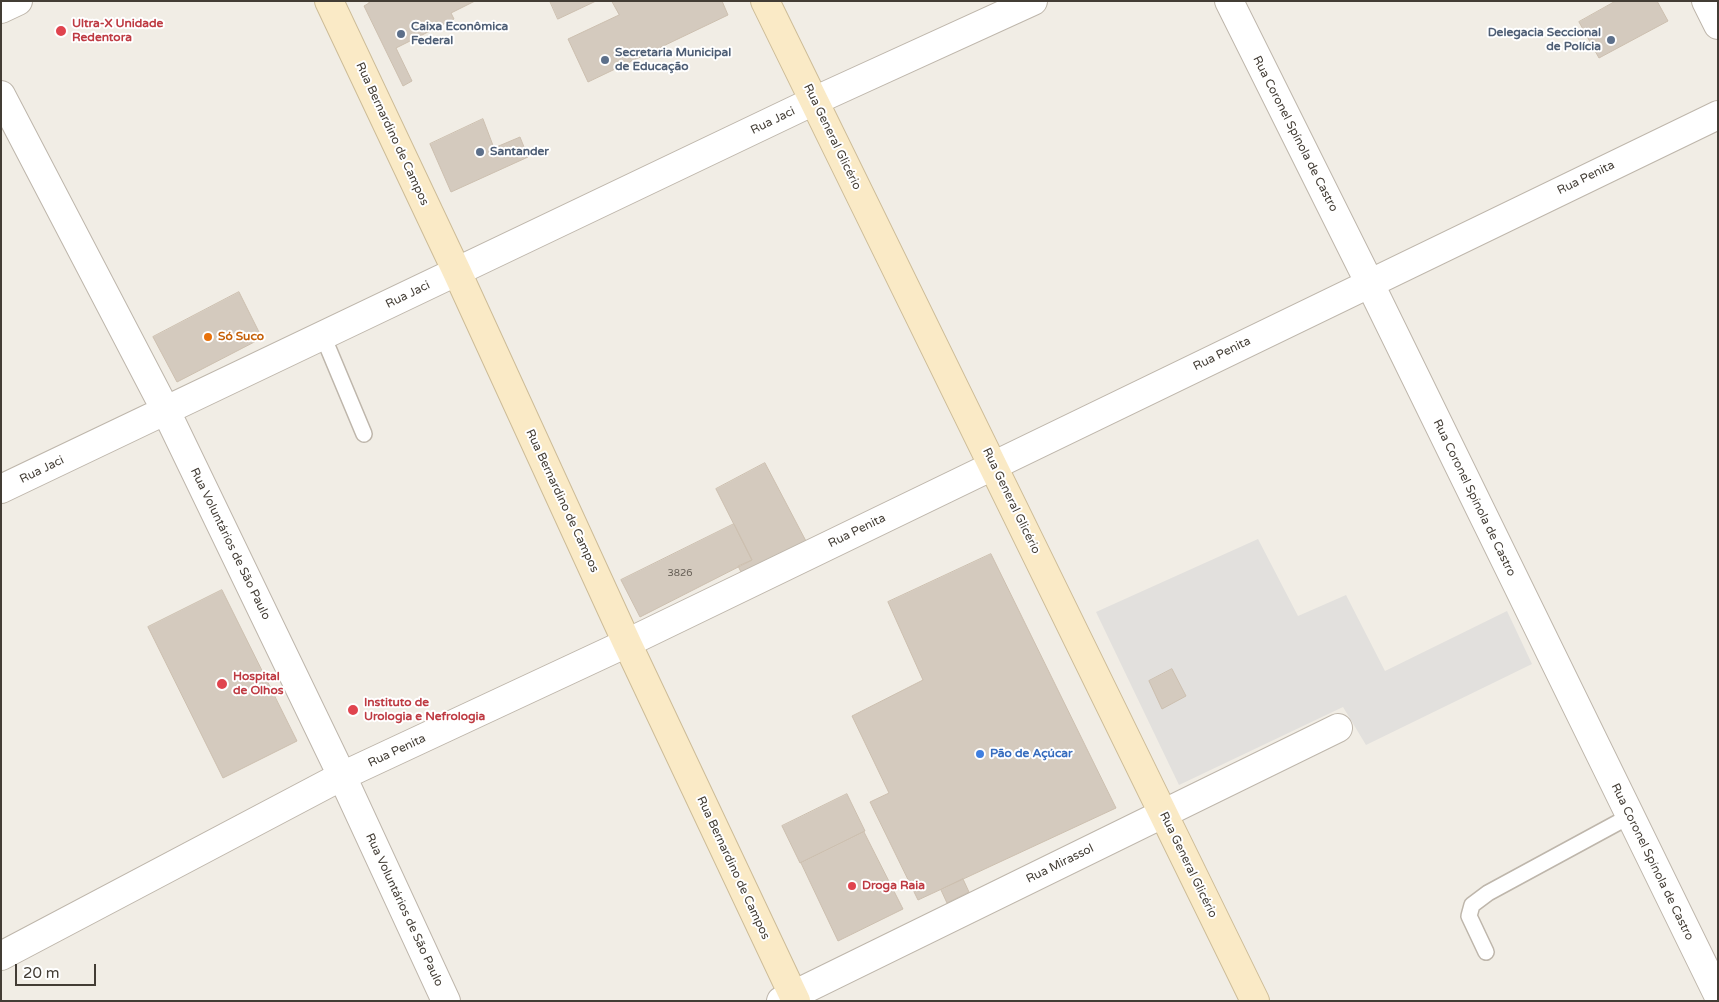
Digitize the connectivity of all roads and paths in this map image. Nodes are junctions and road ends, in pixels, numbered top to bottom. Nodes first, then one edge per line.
1 (18, 1) edge
2 (329, 1) edge
3 (765, 1) edge
4 (1033, 1) edge
5 (1229, 1) edge
6 (1706, 1) edge
7 (1, 9) edge
8 (1718, 25) edge
9 (1, 94) edge
10 (814, 101) junction
11 (1718, 115) edge
12 (457, 272) junction
13 (1369, 282) junction
14 (323, 336) junction
15 (166, 411) junction
16 (364, 434) dead end
17 (993, 466) junction
18 (1, 490) edge
19 (627, 643) junction
20 (1338, 728) dead end
21 (342, 776) junction
22 (1163, 813) junction
23 (1630, 816) junction
24 (1486, 952) dead end
25 (1, 956) edge
26 (1718, 995) edge
27 (790, 999) edge
28 (446, 1001) edge
29 (1255, 1001) edge

1 - 7 street
2 - 12 street, Rua Bernardino de Campos
3 - 10 street, Rua General Glicério
4 - 10 street, Rua Jaci
5 - 13 street, Rua Coronel Spínola de Castro
6 - 8 street
9 - 15 street, Rua Voluntários de São Paulo
10 - 12 street, Rua Jaci
10 - 17 street, Rua General Glicério
11 - 13 street, Rua Penita
12 - 14 street, Rua Jaci
12 - 19 street, Rua Bernardino de Campos
13 - 17 street, Rua Penita
13 - 23 street, Rua Coronel Spínola de Castro
14 - 15 street, Rua Jaci
14 - 16 lane
15 - 18 street, Rua Jaci
15 - 21 street, Rua Voluntários de São Paulo
17 - 19 street, Rua Penita
17 - 22 street, Rua General Glicério
19 - 21 street, Rua Penita
19 - 27 street, Rua Bernardino de Campos
20 - 22 street, Rua Mirassol
21 - 25 street, Rua Penita
21 - 28 street, Rua Voluntários de São Paulo
22 - 27 street, Rua Mirassol
22 - 29 street, Rua General Glicério
23 - 24 lane
23 - 26 street, Rua Coronel Spínola de Castro

